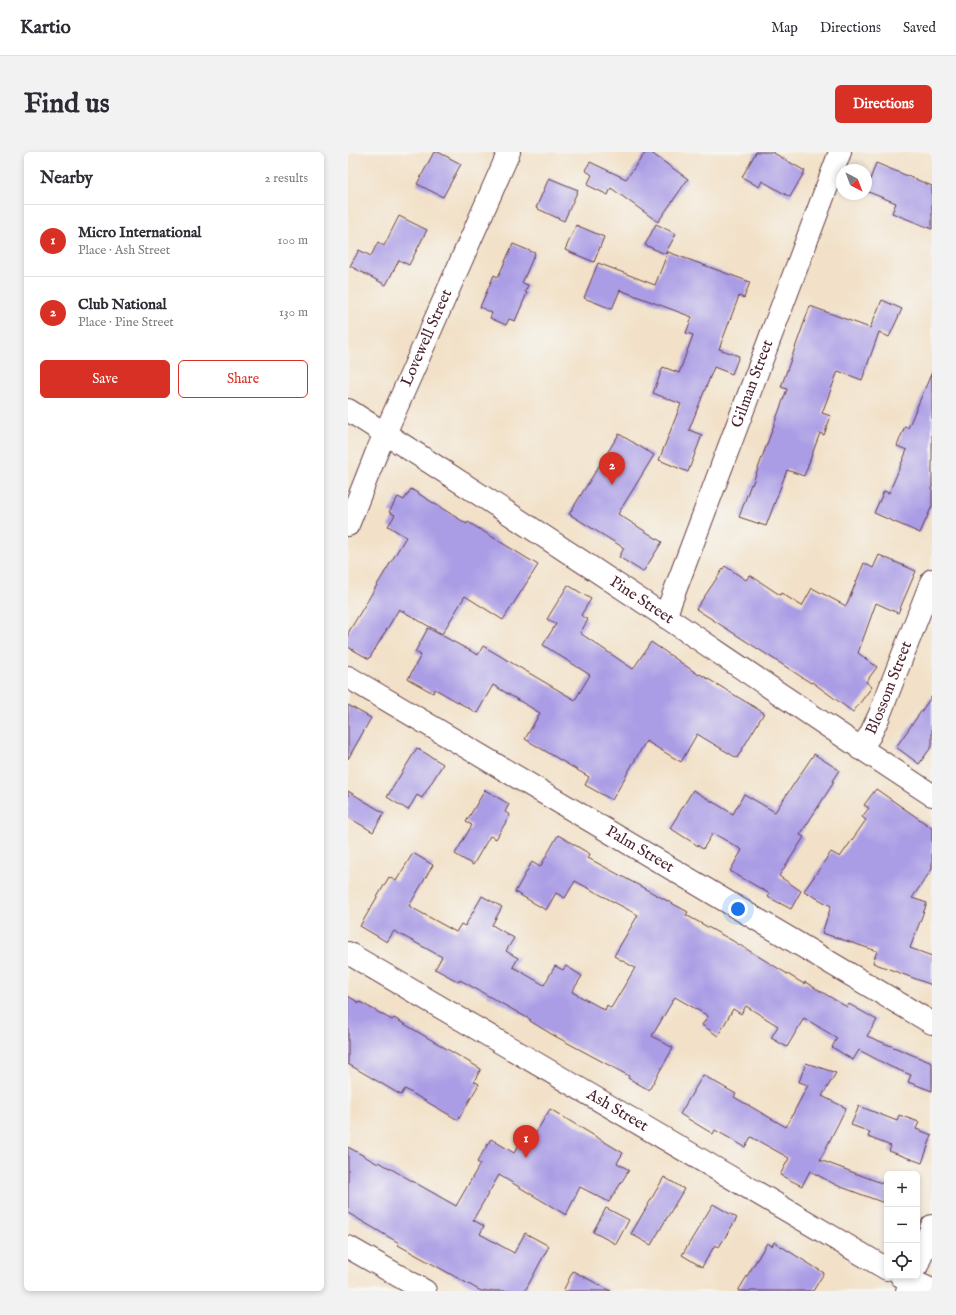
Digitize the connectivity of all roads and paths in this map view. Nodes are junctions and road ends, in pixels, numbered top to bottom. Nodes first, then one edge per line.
1 (509, 152) edge
2 (840, 152) edge
3 (348, 410) edge
4 (385, 434) junction
5 (348, 525) edge
6 (932, 580) edge
7 (665, 617) junction
8 (348, 677) edge
9 (860, 749) junction
10 (932, 795) edge
11 (348, 954) edge
12 (932, 1023) edge
13 (932, 1226) edge
14 (348, 1247) edge
15 (920, 1254) edge
16 (884, 1267) edge
17 (912, 1279) edge
18 (932, 1290) edge
19 (425, 1291) edge

1 - 4 street, Lovewell Street
2 - 7 street, Gilman Street
3 - 4 street, Pine Street
4 - 5 street, Lovewell Street
4 - 7 street, Pine Street
6 - 9 street, Blossom Street
7 - 9 street, Pine Street
8 - 12 street, Palm Street
9 - 10 street, Pine Street
11 - 16 street, Ash Street
13 - 15 street
14 - 19 street
17 - 18 street

